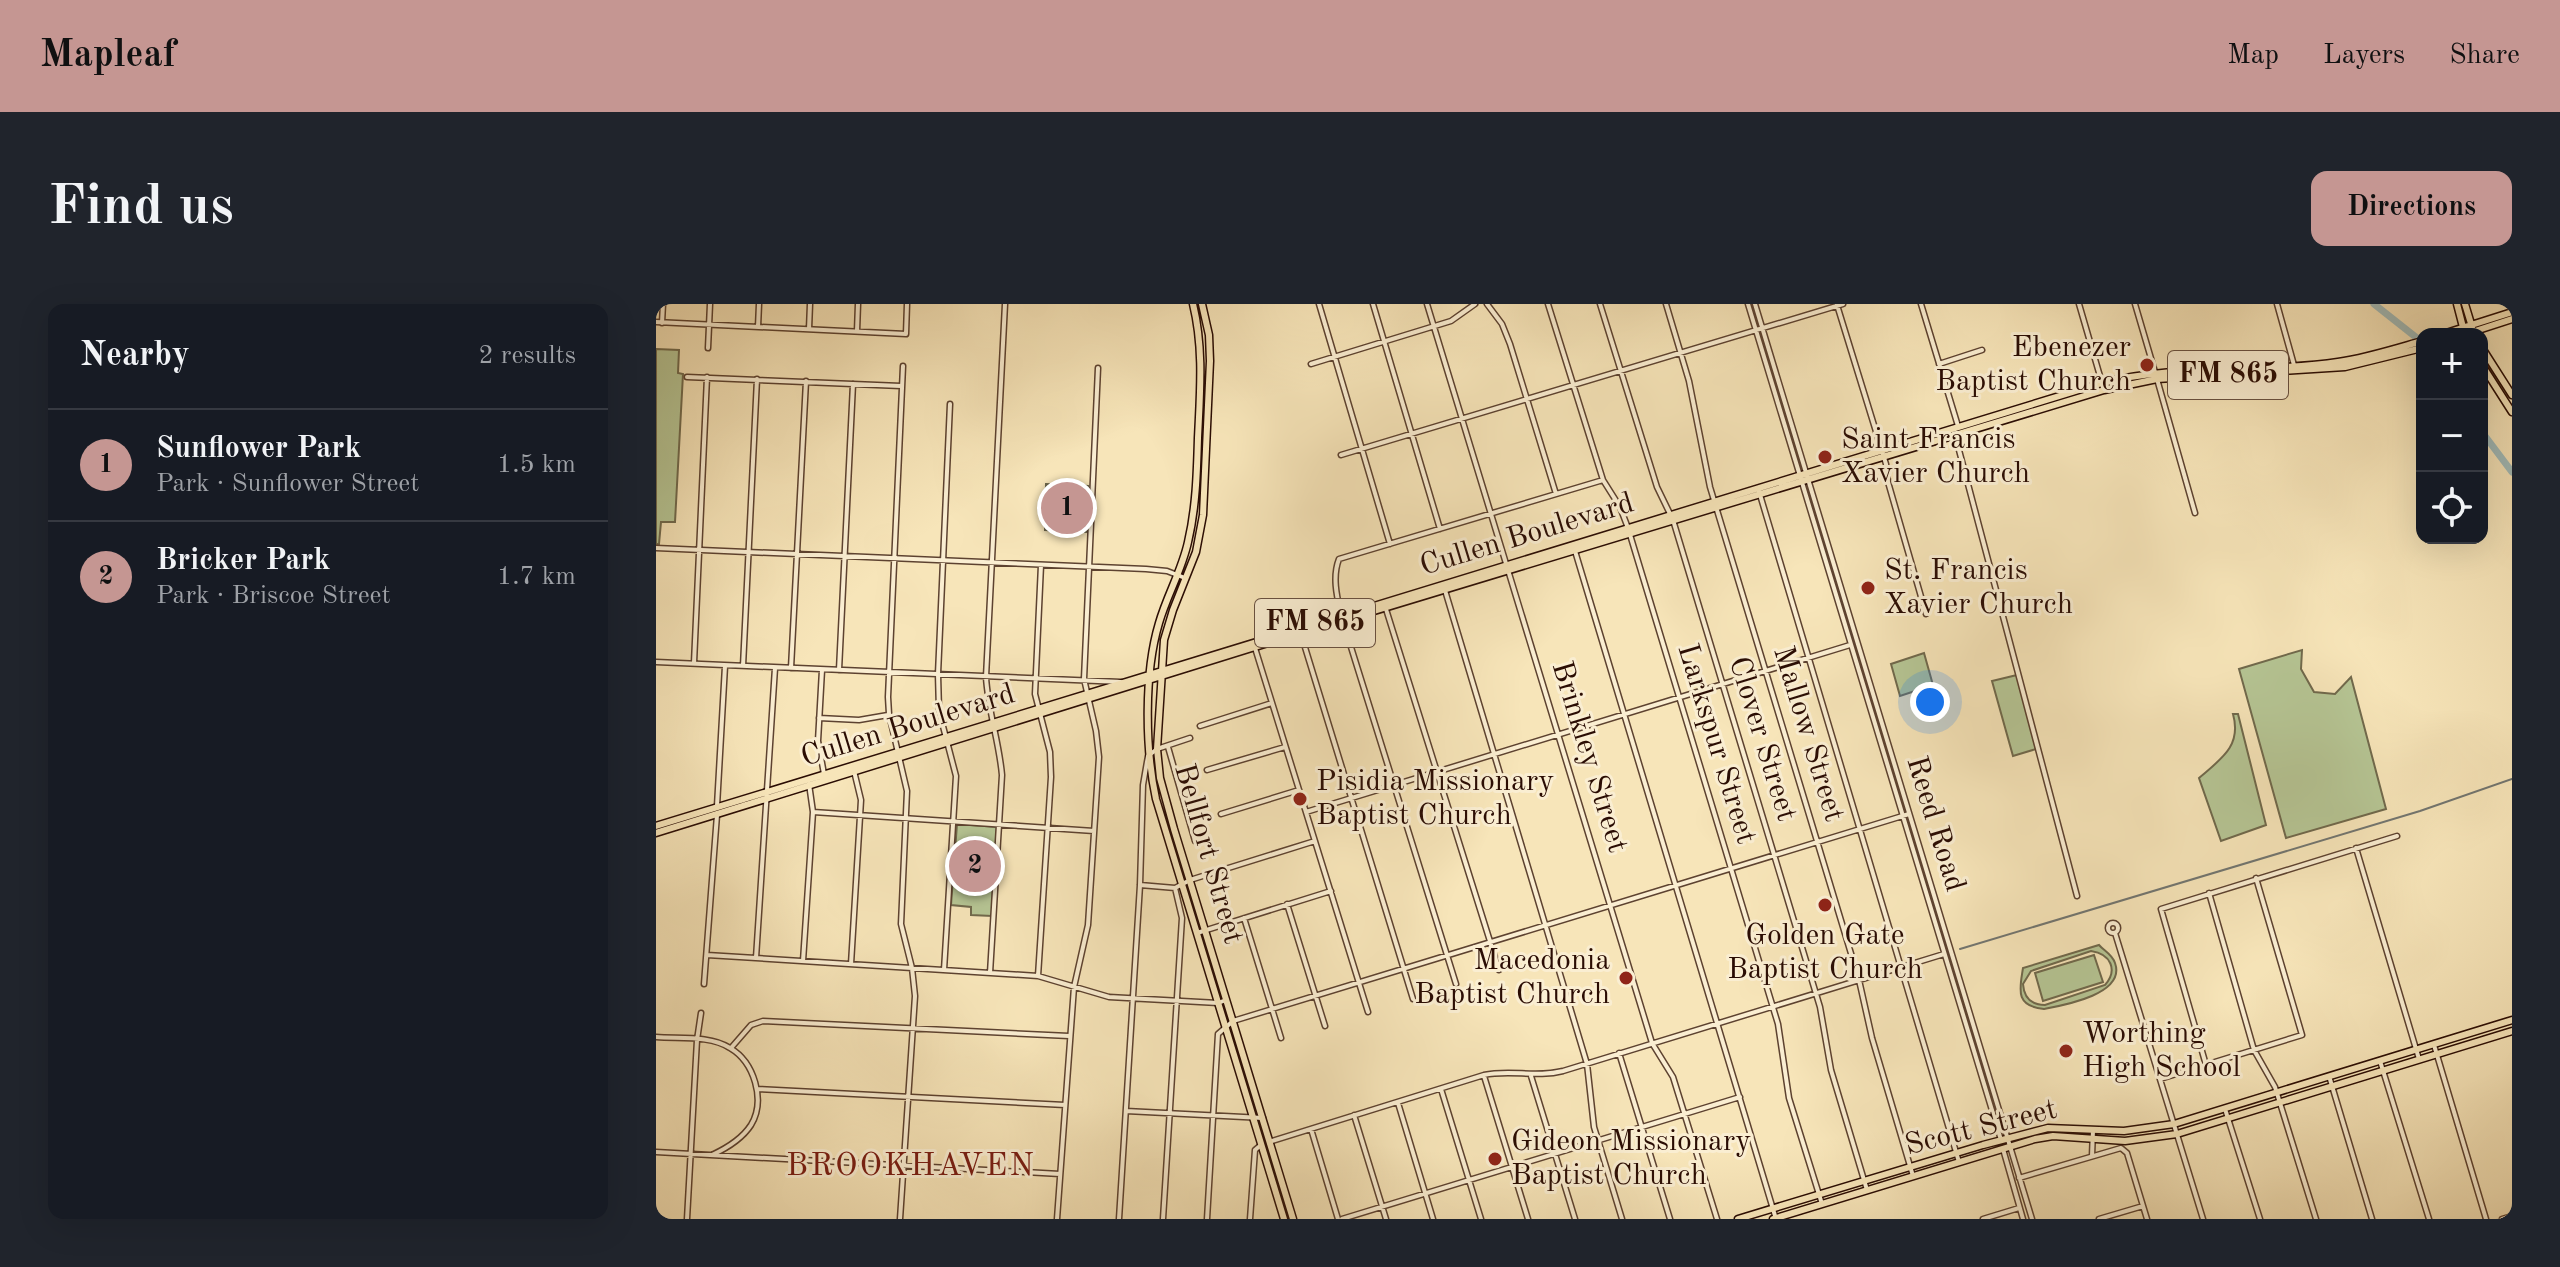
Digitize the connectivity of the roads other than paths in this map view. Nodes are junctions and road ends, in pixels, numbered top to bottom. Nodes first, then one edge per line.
1 (663, 304) edge
2 (710, 304) edge
3 (759, 304) edge
4 (810, 304) edge
5 (858, 304) edge
6 (907, 304) edge
7 (1005, 304) edge
8 (1193, 304) edge
9 (1202, 304) edge
10 (1319, 304) edge
11 (1373, 304) edge
12 (1427, 304) edge
13 (1475, 304) edge
14 (1487, 304) edge
15 (1548, 304) edge
16 (1600, 304) edge
17 (1666, 304) edge
18 (1748, 304) edge
19 (1755, 304) edge
20 (1921, 304) edge
21 (2079, 304) edge
22 (2135, 304) edge
23 (2277, 304) edge
24 (2457, 304) edge
25 (2465, 304) edge
26 (1839, 305) edge
27 (2512, 312) edge
28 (2512, 319) edge
29 (659, 322) edge
30 (709, 325) junction
31 (1434, 326) junction
32 (758, 327) junction
33 (2468, 328) edge
34 (2469, 328) edge
35 (2476, 328) edge
36 (2480, 328) edge
37 (809, 329) junction
38 (1759, 330) junction
39 (857, 331) junction
40 (1384, 341) junction
41 (2416, 343) edge
42 (708, 348) dead end
43 (2416, 349) edge
44 (1210, 350) junction
45 (1982, 350) dead end
46 (1201, 351) junction
47 (1681, 353) junction
48 (2390, 354) junction
49 (1335, 356) junction
50 (2488, 358) edge
51 (1311, 364) dead end
52 (1939, 364) junction
53 (903, 366) dead end
54 (1098, 368) dead end
55 (2294, 368) junction
56 (2213, 369) junction
57 (2253, 370) junction
58 (1620, 372) junction
59 (2488, 375) edge
60 (2156, 376) junction
61 (687, 377) dead end
62 (707, 377) junction
63 (2192, 377) junction
64 (757, 379) junction
65 (806, 381) junction
66 (853, 384) junction
67 (1573, 385) junction
68 (902, 386) junction
69 (2103, 386) junction
70 (2507, 388) junction
71 (2499, 394) junction
72 (2512, 395) edge
73 (1527, 400) junction
74 (950, 404) dead end
75 (1199, 405) junction
76 (1209, 406) junction
77 (2512, 412) edge
78 (2012, 414) junction
79 (1462, 419) junction
80 (1958, 427) junction
81 (1412, 434) junction
82 (1955, 435) junction
83 (1362, 449) junction
84 (1882, 454) junction
85 (1341, 455) dead end
86 (1197, 460) junction
87 (1206, 460) junction
88 (1804, 478) junction
89 (1603, 480) junction
90 (1759, 491) junction
91 (1556, 494) junction
92 (1716, 504) junction
93 (1491, 513) junction
94 (2195, 513) dead end
95 (1194, 515) junction
96 (1203, 515) junction
97 (1672, 517) junction
98 (1440, 529) junction
99 (1629, 530) junction
100 (1822, 539) junction
101 (1390, 544) junction
102 (656, 548) edge
103 (1574, 548) junction
104 (699, 549) junction
105 (748, 550) junction
106 (797, 553) junction
107 (845, 555) junction
108 (894, 557) junction
109 (943, 560) junction
110 (991, 562) junction
111 (1041, 564) junction
112 (1089, 566) junction
113 (1509, 567) junction
114 (1177, 574) junction
115 (1185, 578) junction
116 (1444, 587) junction
117 (1841, 591) junction
118 (1835, 593) junction
119 (1385, 605) junction
120 (1164, 606) junction
121 (1173, 610) junction
122 (1926, 614) dead end
123 (1342, 618) junction
124 (1300, 631) junction
125 (1857, 642) junction
126 (1254, 644) junction
127 (1851, 645) junction
128 (1809, 658) junction
129 (656, 662) edge
130 (694, 663) junction
131 (725, 666) junction
132 (743, 666) junction
133 (775, 668) junction
134 (791, 668) junction
135 (822, 669) junction
136 (839, 670) junction
137 (1766, 671) junction
138 (889, 672) junction
139 (938, 674) junction
140 (1161, 674) junction
141 (1150, 676) junction
142 (986, 677) junction
143 (1035, 679) junction
144 (1084, 679) junction
145 (1122, 682) junction
146 (1722, 685) junction
147 (1872, 691) junction
148 (1865, 693) junction
149 (1087, 696) junction
150 (1679, 698) junction
151 (1272, 703) junction
152 (1040, 711) junction
153 (889, 714) junction
154 (1624, 714) junction
155 (819, 718) junction
156 (993, 726) junction
157 (1200, 726) dead end
158 (1884, 732) junction
159 (1877, 733) junction
160 (1559, 734) junction
161 (1190, 738) dead end
162 (947, 740) junction
163 (1168, 747) junction
164 (1285, 747) junction
165 (1157, 749) junction
166 (900, 754) junction
167 (1493, 754) junction
168 (1148, 756) junction
169 (853, 768) junction
170 (1207, 770) dead end
171 (1435, 771) junction
172 (1896, 772) junction
173 (1890, 774) junction
174 (825, 777) junction
175 (1156, 779) junction
176 (809, 782) junction
177 (1392, 784) junction
178 (1143, 785) junction
179 (1299, 790) junction
180 (767, 795) junction
181 (1349, 798) junction
182 (717, 810) junction
183 (813, 812) junction
184 (1306, 812) junction
185 (859, 814) junction
186 (1221, 814) dead end
187 (1909, 814) junction
188 (1902, 816) junction
189 (907, 818) junction
190 (954, 821) junction
191 (1000, 824) junction
192 (656, 826) edge
193 (1047, 827) junction
194 (1861, 828) junction
195 (1170, 830) junction
196 (1095, 831) junction
197 (656, 833) edge
198 (2397, 836) dead end
199 (1195, 841) dead end
200 (1315, 841) junction
201 (1817, 842) junction
202 (2356, 848) junction
203 (1774, 855) junction
204 (1920, 863) junction
205 (1730, 867) junction
206 (2256, 878) junction
207 (1190, 880) junction
208 (1140, 885) junction
209 (1676, 885) junction
210 (1178, 886) junction
211 (1331, 891) junction
212 (2209, 893) junction
213 (2077, 896) dead end
214 (1287, 904) junction
215 (1610, 905) junction
216 (1244, 917) junction
217 (1545, 925) junction
218 (1205, 930) junction
219 (1197, 933) junction
220 (2115, 933) dead end
221 (1490, 942) junction
222 (1947, 952) junction
223 (707, 955) junction
224 (1447, 955) junction
225 (756, 958) junction
226 (803, 961) junction
227 (851, 964) junction
228 (1902, 966) junction
229 (912, 968) junction
230 (1404, 968) junction
231 (944, 970) junction
232 (1499, 970) dead end
233 (990, 973) junction
234 (1038, 976) junction
235 (1859, 980) junction
236 (1358, 982) junction
237 (704, 984) dead end
238 (1456, 984) dead end
239 (1074, 987) junction
240 (1816, 993) junction
241 (1315, 995) junction
242 (1133, 998) junction
243 (1413, 999) dead end
244 (1226, 1000) junction
245 (1177, 1001) junction
246 (1218, 1003) junction
247 (1772, 1006) junction
248 (1272, 1008) junction
249 (1368, 1012) dead end
250 (701, 1013) dead end
251 (2512, 1020) edge
252 (1233, 1021) junction
253 (1717, 1023) junction
254 (1325, 1026) dead end
255 (1225, 1028) junction
256 (913, 1029) junction
257 (2474, 1031) junction
258 (2512, 1031) edge
259 (1070, 1036) junction
260 (656, 1037) edge
261 (1281, 1038) dead end
262 (697, 1040) junction
263 (2477, 1041) junction
264 (1652, 1043) junction
265 (2433, 1044) junction
266 (731, 1048) junction
267 (2416, 1049) junction
268 (2254, 1050) junction
269 (1619, 1053) junction
270 (2436, 1054) junction
271 (2419, 1059) junction
272 (2380, 1061) junction
273 (1587, 1064) junction
274 (2206, 1065) junction
275 (1247, 1067) junction
276 (1239, 1070) junction
277 (2383, 1070) junction
278 (1484, 1075) junction
279 (1531, 1075) junction
280 (2329, 1076) junction
281 (2160, 1079) junction
282 (2332, 1086) junction
283 (757, 1089) junction
284 (1441, 1089) junction
285 (2277, 1093) junction
286 (908, 1097) junction
287 (1740, 1097) junction
288 (1397, 1102) junction
289 (2279, 1102) junction
290 (1065, 1105) junction
291 (2225, 1109) junction
292 (1126, 1111) junction
293 (1169, 1114) junction
294 (1684, 1114) junction
295 (1354, 1115) junction
296 (1213, 1117) junction
297 (1253, 1118) junction
298 (1263, 1118) junction
299 (2228, 1118) junction
300 (2174, 1124) junction
301 (1641, 1127) junction
302 (1311, 1129) junction
303 (2093, 1129) junction
304 (2177, 1134) junction
305 (2092, 1139) junction
306 (1597, 1140) junction
307 (1270, 1142) junction
308 (2005, 1143) junction
309 (1261, 1145) junction
310 (656, 1152) edge
311 (1555, 1153) junction
312 (1956, 1153) junction
313 (690, 1154) junction
314 (710, 1156) junction
315 (2092, 1156) junction
316 (1959, 1162) junction
317 (904, 1165) junction
318 (1512, 1166) junction
319 (1911, 1167) junction
320 (1060, 1174) junction
321 (1913, 1176) junction
322 (2019, 1178) junction
323 (1469, 1180) junction
324 (1865, 1181) junction
325 (1283, 1186) junction
326 (1275, 1189) junction
327 (1867, 1190) junction
328 (1425, 1194) junction
329 (1819, 1195) junction
330 (1822, 1204) junction
331 (2028, 1205) junction
332 (2143, 1206) junction
333 (1382, 1208) junction
334 (2020, 1208) junction
335 (1773, 1209) junction
336 (2512, 1216) edge
337 (687, 1219) edge
338 (900, 1219) edge
339 (1057, 1219) edge
340 (1119, 1219) edge
341 (1163, 1219) edge
342 (1207, 1219) edge
343 (1250, 1219) edge
344 (1284, 1219) edge
345 (1293, 1219) edge
346 (1340, 1219) edge
347 (1386, 1219) edge
348 (1433, 1219) edge
349 (1481, 1219) edge
350 (1528, 1219) edge
351 (1575, 1219) edge
352 (1622, 1219) edge
353 (1670, 1219) edge
354 (1717, 1219) edge
355 (1738, 1219) edge
356 (1775, 1219) edge
357 (1983, 1219) edge
358 (2023, 1219) edge
359 (2032, 1219) edge
360 (2099, 1219) edge
361 (2147, 1219) edge
362 (2203, 1219) edge
363 (2260, 1219) edge
364 (2316, 1219) edge
365 (2372, 1219) edge
366 (2429, 1219) edge
367 (2486, 1219) edge
368 (2502, 1219) edge

1 - 29 street
2 - 30 street
3 - 32 street
4 - 37 street
5 - 39 street
6 - 39 street
7 - 110 street
8 - 46 main road, Bellfort Street
9 - 44 main road, Bellfort Street
10 - 49 street
11 - 40 street
12 - 31 street, Brinkley Street
13 - 31 street
14 - 73 street
15 - 67 street, Larkspur Street
16 - 58 street, Clover Street
17 - 47 street, Mallow Street
18 - 38 street, Reed Road
19 - 38 street, Reed Road
20 - 52 street
21 - 69 street
22 - 60 street
23 - 55 street
24 - 33 main road
25 - 34 main road
26 - 38 street
26 - 84 street
27 - 35 main road
28 - 36 main road
29 - 30 street
30 - 32 street
30 - 42 street
31 - 40 street
31 - 79 street, Brinkley Street
32 - 37 street
37 - 39 street
38 - 47 street
38 - 88 street, Reed Road
40 - 49 street
40 - 81 street
41 - 48 main road, Cullen Boulevard / FM 865
43 - 48 main road, Cullen Boulevard / FM 865
44 - 46 main road
44 - 76 main road, Bellfort Street
45 - 52 street
46 - 75 main road, Bellfort Street
47 - 58 street
47 - 92 street, Mallow Street
48 - 55 main road, Cullen Boulevard / FM 865
49 - 51 street
49 - 83 street
50 - 70 main road
52 - 80 street
53 - 68 street
54 - 112 street
55 - 57 main road, Cullen Boulevard / FM 865
56 - 57 main road, Cullen Boulevard / FM 865
56 - 60 main road, Cullen Boulevard / FM 865
56 - 63 main road
57 - 63 main road, Cullen Boulevard / FM 865
58 - 67 street
58 - 97 street, Clover Street
59 - 71 main road
60 - 63 main road, Cullen Boulevard / FM 865
60 - 69 main road, Cullen Boulevard / FM 865
60 - 94 street
61 - 62 street
62 - 64 street
62 - 104 street
64 - 65 street
64 - 105 street
65 - 66 street
65 - 106 street
66 - 68 street
66 - 107 street
67 - 73 street
67 - 89 street, Larkspur Street
68 - 108 street
69 - 78 main road, Cullen Boulevard / FM 865
70 - 71 main road
70 - 72 main road
71 - 77 main road
73 - 79 street
73 - 91 street
74 - 109 street
75 - 76 main road
75 - 86 main road, Bellfort Street
76 - 87 main road, Bellfort Street
78 - 80 main road, Cullen Boulevard / FM 865
78 - 82 main road, Cullen Boulevard / FM 865
79 - 81 street
79 - 93 street, Brinkley Street
80 - 82 street
80 - 84 main road, Cullen Boulevard / FM 865
81 - 83 street
81 - 98 street
82 - 84 main road, Cullen Boulevard / FM 865
82 - 213 street
83 - 85 street
83 - 101 street
84 - 88 main road, Cullen Boulevard / FM 865
84 - 122 street
86 - 87 main road
86 - 95 main road, Bellfort Street
87 - 96 main road, Bellfort Street
88 - 90 main road, Cullen Boulevard / FM 865
88 - 100 street, Reed Road
89 - 91 street
89 - 99 street, Larkspur Street
90 - 92 main road, Cullen Boulevard / FM 865
90 - 128 street
91 - 93 street
92 - 97 main road, Cullen Boulevard / FM 865
92 - 137 street, Mallow Street
93 - 98 street
93 - 113 street, Brinkley Street
95 - 96 main road
95 - 114 main road, Bellfort Street
96 - 115 main road, Bellfort Street
97 - 99 main road, Cullen Boulevard / FM 865
97 - 146 street, Clover Street
98 - 101 street
99 - 103 main road, Cullen Boulevard / FM 865
99 - 150 street, Larkspur Street
100 - 117 street, Reed Road
100 - 118 street, Reed Road
101 - 123 street
102 - 104 street
103 - 113 main road, Cullen Boulevard / FM 865
103 - 154 street
104 - 105 street
104 - 130 street
105 - 106 street
105 - 132 street
106 - 107 street
106 - 134 street
107 - 108 street
107 - 136 street
108 - 109 street
108 - 138 street
109 - 110 street
109 - 139 street
110 - 111 street
110 - 142 street
111 - 112 street
111 - 143 street
112 - 114 street
112 - 144 street
113 - 116 main road, Cullen Boulevard / FM 865
113 - 160 street, Brinkley Street
114 - 115 street
114 - 120 main road, Bellfort Street
115 - 121 main road, Bellfort Street
116 - 119 main road, Cullen Boulevard / FM 865
116 - 167 street
117 - 118 street
117 - 125 street, Reed Road
118 - 127 street, Reed Road
119 - 123 main road, Cullen Boulevard / FM 865
119 - 171 street
120 - 121 main road
120 - 141 main road, Bellfort Street
121 - 140 main road, Bellfort Street
123 - 124 main road, Cullen Boulevard / FM 865
123 - 177 street
124 - 126 main road, Cullen Boulevard / FM 865
124 - 181 street
125 - 127 street
125 - 147 street, Reed Road
126 - 140 main road, Cullen Boulevard / FM 865
126 - 151 street
127 - 128 street
127 - 148 street, Reed Road
128 - 137 street
128 - 194 street
129 - 130 street
130 - 131 street
131 - 132 street
131 - 182 street
132 - 133 street
133 - 134 street
133 - 180 street
134 - 135 street
135 - 136 street
135 - 155 street
136 - 138 street
137 - 146 street
137 - 201 street, Mallow Street
138 - 139 street
138 - 153 street
139 - 142 street
139 - 162 street
140 - 141 main road, Cullen Boulevard / FM 865
140 - 165 main road, Bellfort Street
141 - 145 main road, Cullen Boulevard / FM 865
141 - 149 main road, Cullen Boulevard / FM 865
141 - 168 main road, Bellfort Street
142 - 143 street
142 - 156 street
143 - 144 street
143 - 152 street
144 - 145 street
144 - 149 street
145 - 149 main road, Cullen Boulevard / FM 865
146 - 150 street
146 - 203 street, Clover Street
147 - 148 street
147 - 158 street, Reed Road
148 - 159 street, Reed Road
149 - 152 main road, Cullen Boulevard / FM 865
149 - 196 street
150 - 154 street
150 - 205 street, Larkspur Street
151 - 157 street
151 - 164 street
152 - 156 main road, Cullen Boulevard / FM 865
152 - 193 street
153 - 155 street
153 - 166 street
154 - 160 street
154 - 209 street
155 - 174 street
156 - 162 main road, Cullen Boulevard / FM 865
156 - 191 street
158 - 159 street
158 - 172 street, Reed Road
159 - 173 street, Reed Road
160 - 167 street
160 - 215 street, Brinkley Street
161 - 163 street
162 - 166 main road, Cullen Boulevard / FM 865
162 - 190 street
163 - 165 street
163 - 199 street
164 - 170 street
164 - 179 street
165 - 168 street
165 - 175 main road, Bellfort Street
166 - 169 main road, Cullen Boulevard / FM 865
166 - 189 street
167 - 171 street
167 - 217 street
168 - 175 main road, Bellfort Street
168 - 178 street
169 - 174 main road, Cullen Boulevard / FM 865
169 - 185 street
171 - 177 street
171 - 221 street
172 - 173 street
172 - 187 street, Reed Road
173 - 188 street, Reed Road
174 - 176 main road, Cullen Boulevard / FM 865
175 - 178 street
175 - 195 main road, Bellfort Street
176 - 180 main road, Cullen Boulevard / FM 865
176 - 183 street
177 - 181 street
177 - 224 street
178 - 208 street
179 - 184 street
179 - 186 street
180 - 182 main road, Cullen Boulevard / FM 865
180 - 225 street
181 - 184 street
181 - 230 street
182 - 192 main road, Cullen Boulevard / FM 865
182 - 197 main road, Cullen Boulevard / FM 865
182 - 223 street
183 - 185 street
183 - 226 street
184 - 200 street
185 - 189 street
185 - 227 street
187 - 188 street
187 - 204 street, Reed Road
188 - 194 street
188 - 204 street, Reed Road
189 - 190 street
189 - 229 street
190 - 191 street
190 - 231 street
191 - 193 street
191 - 233 street
193 - 196 street
193 - 234 street
194 - 201 street
194 - 228 street
195 - 207 main road, Bellfort Street
195 - 210 main road, Bellfort Street
196 - 239 street
198 - 202 street
200 - 207 street
200 - 211 street
201 - 203 street
201 - 235 street, Mallow Street
202 - 206 street
202 - 267 street
203 - 205 street
203 - 240 street, Clover Street
204 - 222 street, Reed Road
205 - 209 street
205 - 247 street, Larkspur Street
206 - 212 street
206 - 268 street
207 - 210 street
207 - 218 main road, Bellfort Street
208 - 210 street
208 - 242 street
209 - 215 street
209 - 253 street
210 - 219 main road, Bellfort Street
210 - 245 street
211 - 214 street
211 - 236 street
212 - 268 street
212 - 274 street
214 - 216 street
214 - 241 street
215 - 217 street
215 - 264 street, Brinkley Street
216 - 218 street
216 - 248 street
217 - 221 street
217 - 273 street
218 - 219 street
218 - 244 main road, Bellfort Street
219 - 246 main road, Bellfort Street
220 - 281 street
221 - 224 street
221 - 232 street
222 - 228 street
222 - 308 street, Reed Road
223 - 225 street
223 - 237 street
224 - 230 street
224 - 238 street
225 - 226 street
226 - 227 street
227 - 229 street
228 - 235 street
228 - 312 street
229 - 231 street
229 - 256 street
230 - 236 street
230 - 243 street
231 - 233 street
233 - 234 street
234 - 239 street
235 - 240 street
235 - 319 street, Mallow Street
236 - 241 street
236 - 249 street
239 - 242 street
239 - 259 street
240 - 247 street
240 - 324 street, Clover Street
241 - 248 street
241 - 254 street
242 - 245 street
242 - 292 street
244 - 246 street
244 - 252 main road, Bellfort Street
245 - 246 street
245 - 293 street
246 - 255 main road, Bellfort Street
247 - 253 street
247 - 329 street, Larkspur Street
248 - 252 street
248 - 261 street
250 - 262 street
251 - 257 main road, Scott Street
252 - 255 street
252 - 275 main road, Bellfort Street
253 - 264 street
253 - 287 street
255 - 276 main road, Bellfort Street
255 - 296 street
256 - 259 street
256 - 266 street
256 - 286 street
257 - 263 main road
257 - 265 main road, Scott Street
258 - 263 main road, Scott Street
259 - 290 street
260 - 262 street
262 - 266 street
262 - 313 street
263 - 270 main road, Scott Street
264 - 269 street
264 - 294 street, Brinkley Street
265 - 267 main road, Scott Street
265 - 270 street
266 - 283 street
267 - 271 street
267 - 272 main road, Scott Street
268 - 274 street
268 - 285 street
269 - 273 street
269 - 301 street
270 - 271 main road, Scott Street
270 - 367 street
271 - 277 main road, Scott Street
272 - 277 street
272 - 280 main road, Scott Street
273 - 279 street
273 - 306 street
274 - 281 street
275 - 276 main road
275 - 298 main road, Bellfort Street
276 - 297 main road, Bellfort Street
277 - 282 main road, Scott Street
277 - 366 street
278 - 279 street
278 - 284 street
278 - 318 street
279 - 311 street
280 - 282 street
280 - 285 main road, Scott Street
281 - 300 street
282 - 289 main road, Scott Street
282 - 365 street
283 - 286 street
283 - 314 street
284 - 288 street
284 - 323 street
285 - 289 street
285 - 291 main road, Scott Street
286 - 290 street
286 - 317 street
287 - 294 street
287 - 335 street
288 - 295 street
288 - 328 street
289 - 299 main road, Scott Street
289 - 364 street
290 - 320 street
291 - 299 street
291 - 300 main road, Scott Street
292 - 293 street
292 - 340 street
293 - 296 street
293 - 341 street
294 - 301 street
294 - 354 street, Brinkley Street
295 - 302 street
295 - 333 street
296 - 297 street
296 - 342 street
297 - 298 street
297 - 309 main road, Bellfort Street
298 - 307 main road, Bellfort Street
299 - 304 main road, Scott Street
299 - 363 street
300 - 303 main road, Scott Street
300 - 304 street
301 - 306 street
301 - 353 street
302 - 307 street
302 - 346 street
303 - 305 street
303 - 308 main road, Scott Street
304 - 305 main road, Scott Street
304 - 362 street
305 - 308 main road, Scott Street
305 - 315 street
306 - 311 street
306 - 352 street
307 - 309 street
307 - 325 main road, Bellfort Street
308 - 312 main road, Scott Street
308 - 316 main road, Scott Street
308 - 322 street, Reed Road
308 - 334 street, Reed Road
309 - 326 main road, Bellfort Street
309 - 343 street
310 - 313 street
311 - 318 street
311 - 351 street
312 - 316 street
312 - 319 main road, Scott Street
313 - 314 street
313 - 337 street
314 - 317 street
315 - 322 street
315 - 332 street
316 - 321 main road, Scott Street
317 - 320 street
317 - 338 street
318 - 323 street
318 - 350 street
319 - 321 street, Mallow Street
319 - 324 main road, Scott Street
320 - 339 street
321 - 327 main road, Scott Street
322 - 331 street, Reed Road
323 - 328 street
323 - 349 street
324 - 327 street, Clover Street
324 - 329 main road, Scott Street
325 - 326 main road
325 - 345 main road, Bellfort Street
326 - 344 main road, Bellfort Street
327 - 330 main road, Scott Street
328 - 333 street
328 - 348 street
329 - 330 street, Larkspur Street
329 - 335 main road, Scott Street
330 - 356 main road, Scott Street
331 - 334 street
331 - 359 street, Reed Road
332 - 360 street
332 - 361 street
333 - 346 street
333 - 347 street
334 - 357 street
334 - 358 street, Reed Road
335 - 355 main road, Scott Street
335 - 356 street
336 - 368 street

